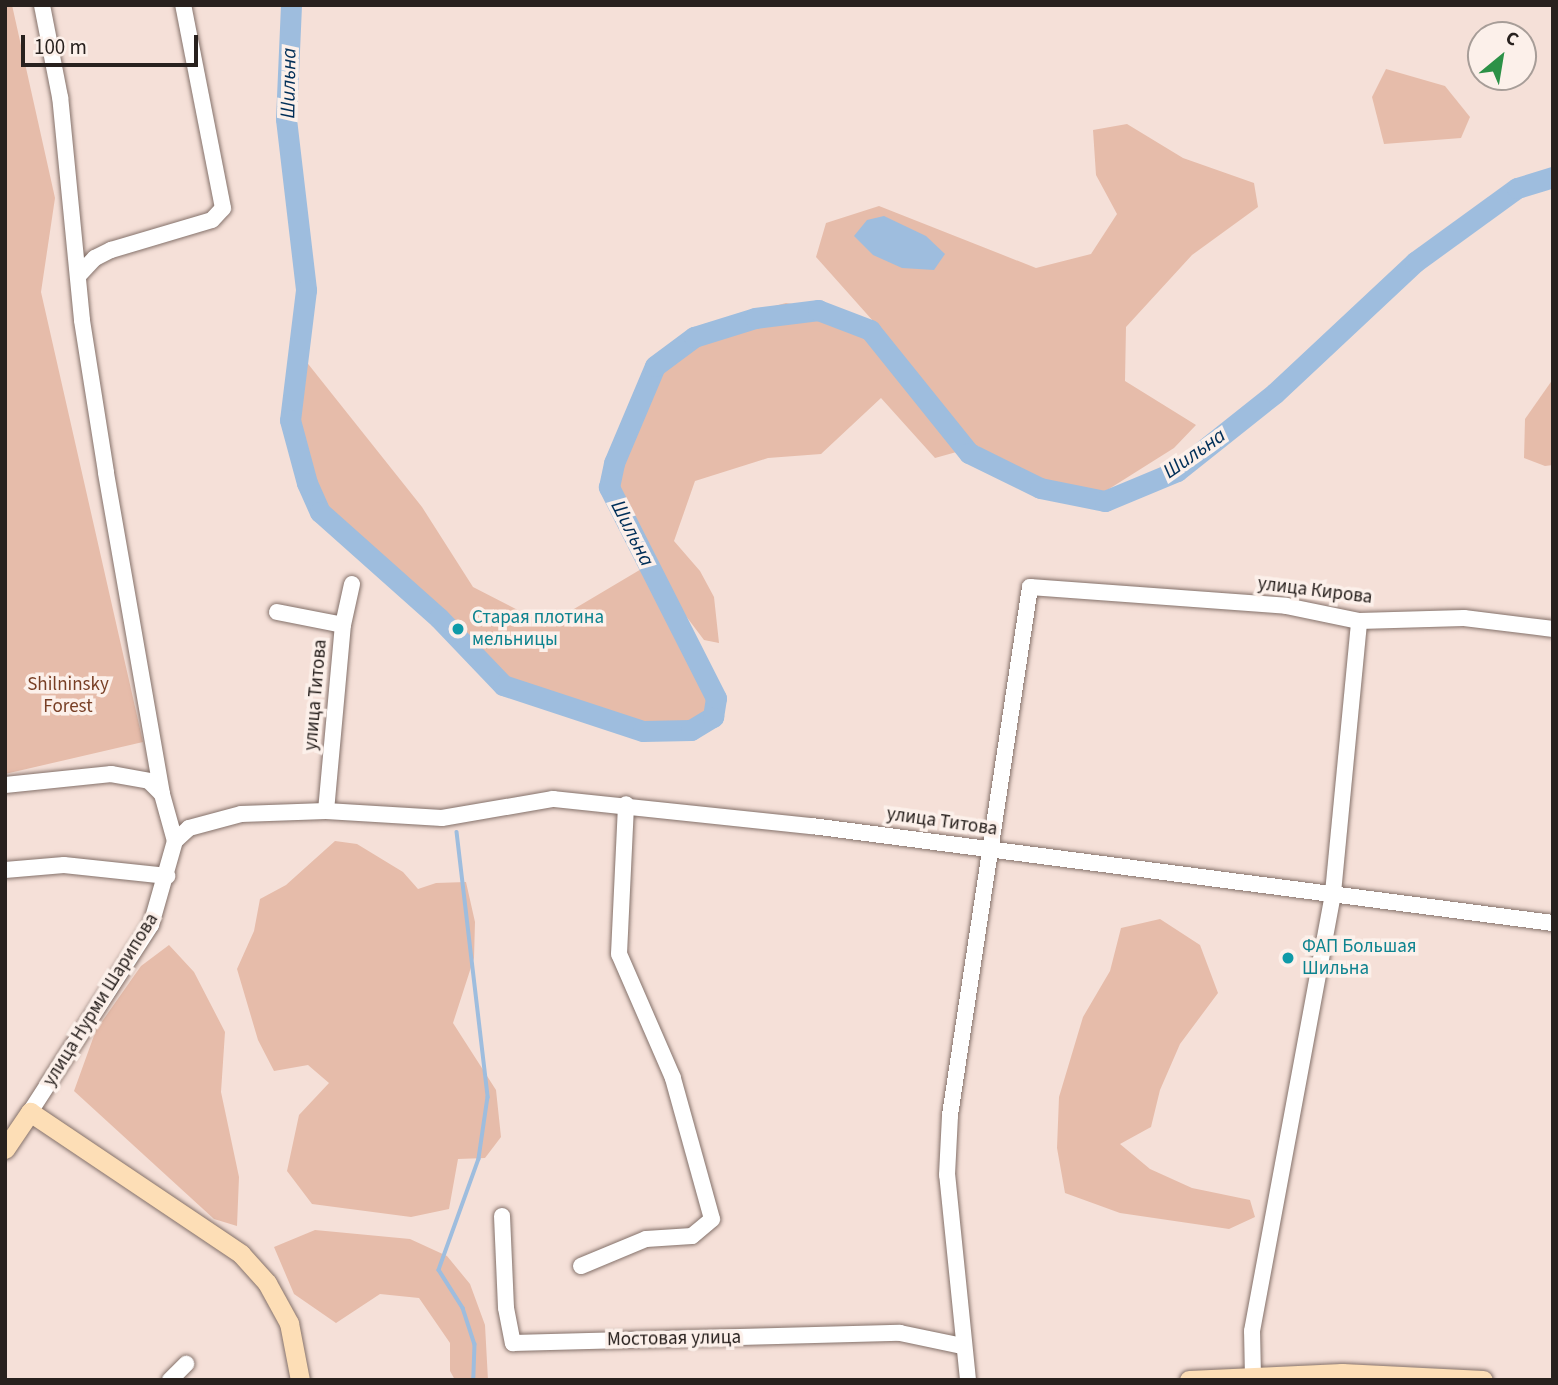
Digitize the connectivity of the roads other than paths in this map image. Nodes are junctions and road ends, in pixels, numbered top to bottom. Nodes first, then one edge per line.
1 (42, 5) edge
2 (183, 5) edge
3 (78, 276) junction
4 (352, 584) dead end
5 (277, 612) dead end
6 (1359, 621) junction
7 (343, 625) junction
8 (1553, 629) edge
9 (5, 785) edge
10 (162, 794) junction
11 (626, 804) junction
12 (327, 811) junction
13 (175, 841) junction
14 (991, 850) junction
15 (5, 870) edge
16 (167, 876) junction
17 (1334, 893) junction
18 (1553, 923) edge
19 (30, 1112) junction
20 (9, 1137) edge
21 (502, 1216) dead end
22 (582, 1266) dead end
23 (962, 1346) junction
24 (186, 1364) dead end
25 (1252, 1377) junction
26 (170, 1380) edge
27 (300, 1380) edge
28 (968, 1380) edge
29 (1189, 1380) edge
30 (1483, 1380) edge

1 - 3 street
2 - 3 street
3 - 10 street
4 - 7 street, улица Титова
5 - 7 street
6 - 8 street, улица Кирова
6 - 14 street, улица Кирова
6 - 17 street
7 - 12 street, улица Титова
9 - 10 street
10 - 13 street
11 - 12 street, улица Титова
11 - 14 street, улица Титова
11 - 22 street
12 - 13 street, улица Титова
13 - 16 street, улица Нурми Шарипова
14 - 17 street, улица Титова
14 - 23 street
15 - 16 street
16 - 19 street, улица Нурми Шарипова
17 - 18 street, улица Титова
17 - 25 street
19 - 20 main road, улица Нурми Шарипова
19 - 27 main road
21 - 23 street, Мостовая улица
23 - 28 street
24 - 26 street
25 - 29 main road
25 - 30 main road

